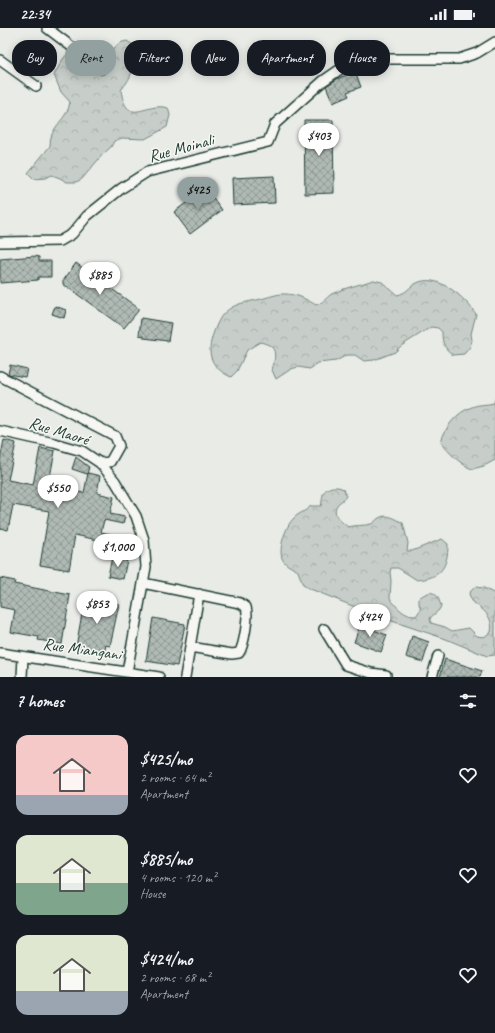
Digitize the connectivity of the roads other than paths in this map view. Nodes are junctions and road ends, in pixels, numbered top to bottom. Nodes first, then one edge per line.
1 (47, 28) edge
2 (65, 41) edge
3 (495, 42) edge
4 (0, 60) edge
5 (36, 86) dead end
6 (0, 242) edge
7 (0, 376) edge
8 (0, 431) edge
9 (100, 463) junction
10 (143, 583) junction
11 (199, 594) junction
12 (324, 629) dead end
13 (190, 647) junction
14 (0, 653) edge
15 (438, 656) dead end
16 (23, 657) junction
17 (127, 672) junction
18 (108, 673) edge
19 (22, 677) edge
20 (159, 677) edge
21 (185, 677) edge
22 (386, 677) edge
23 (432, 677) edge

1 - 2 street
3 - 6 street, Rue Moinali
4 - 5 street
7 - 9 street
8 - 9 street, Rue Maoré
9 - 10 street, Rue Maoré
10 - 11 street
10 - 17 street, Rue Maoré
11 - 13 street
11 - 13 street
12 - 22 street
13 - 21 street
14 - 16 street, Rue Miangani
15 - 23 street
16 - 18 street, Rue Miangani
16 - 19 street
17 - 18 street, Rue Miangani
17 - 20 street, Rue Miangani

